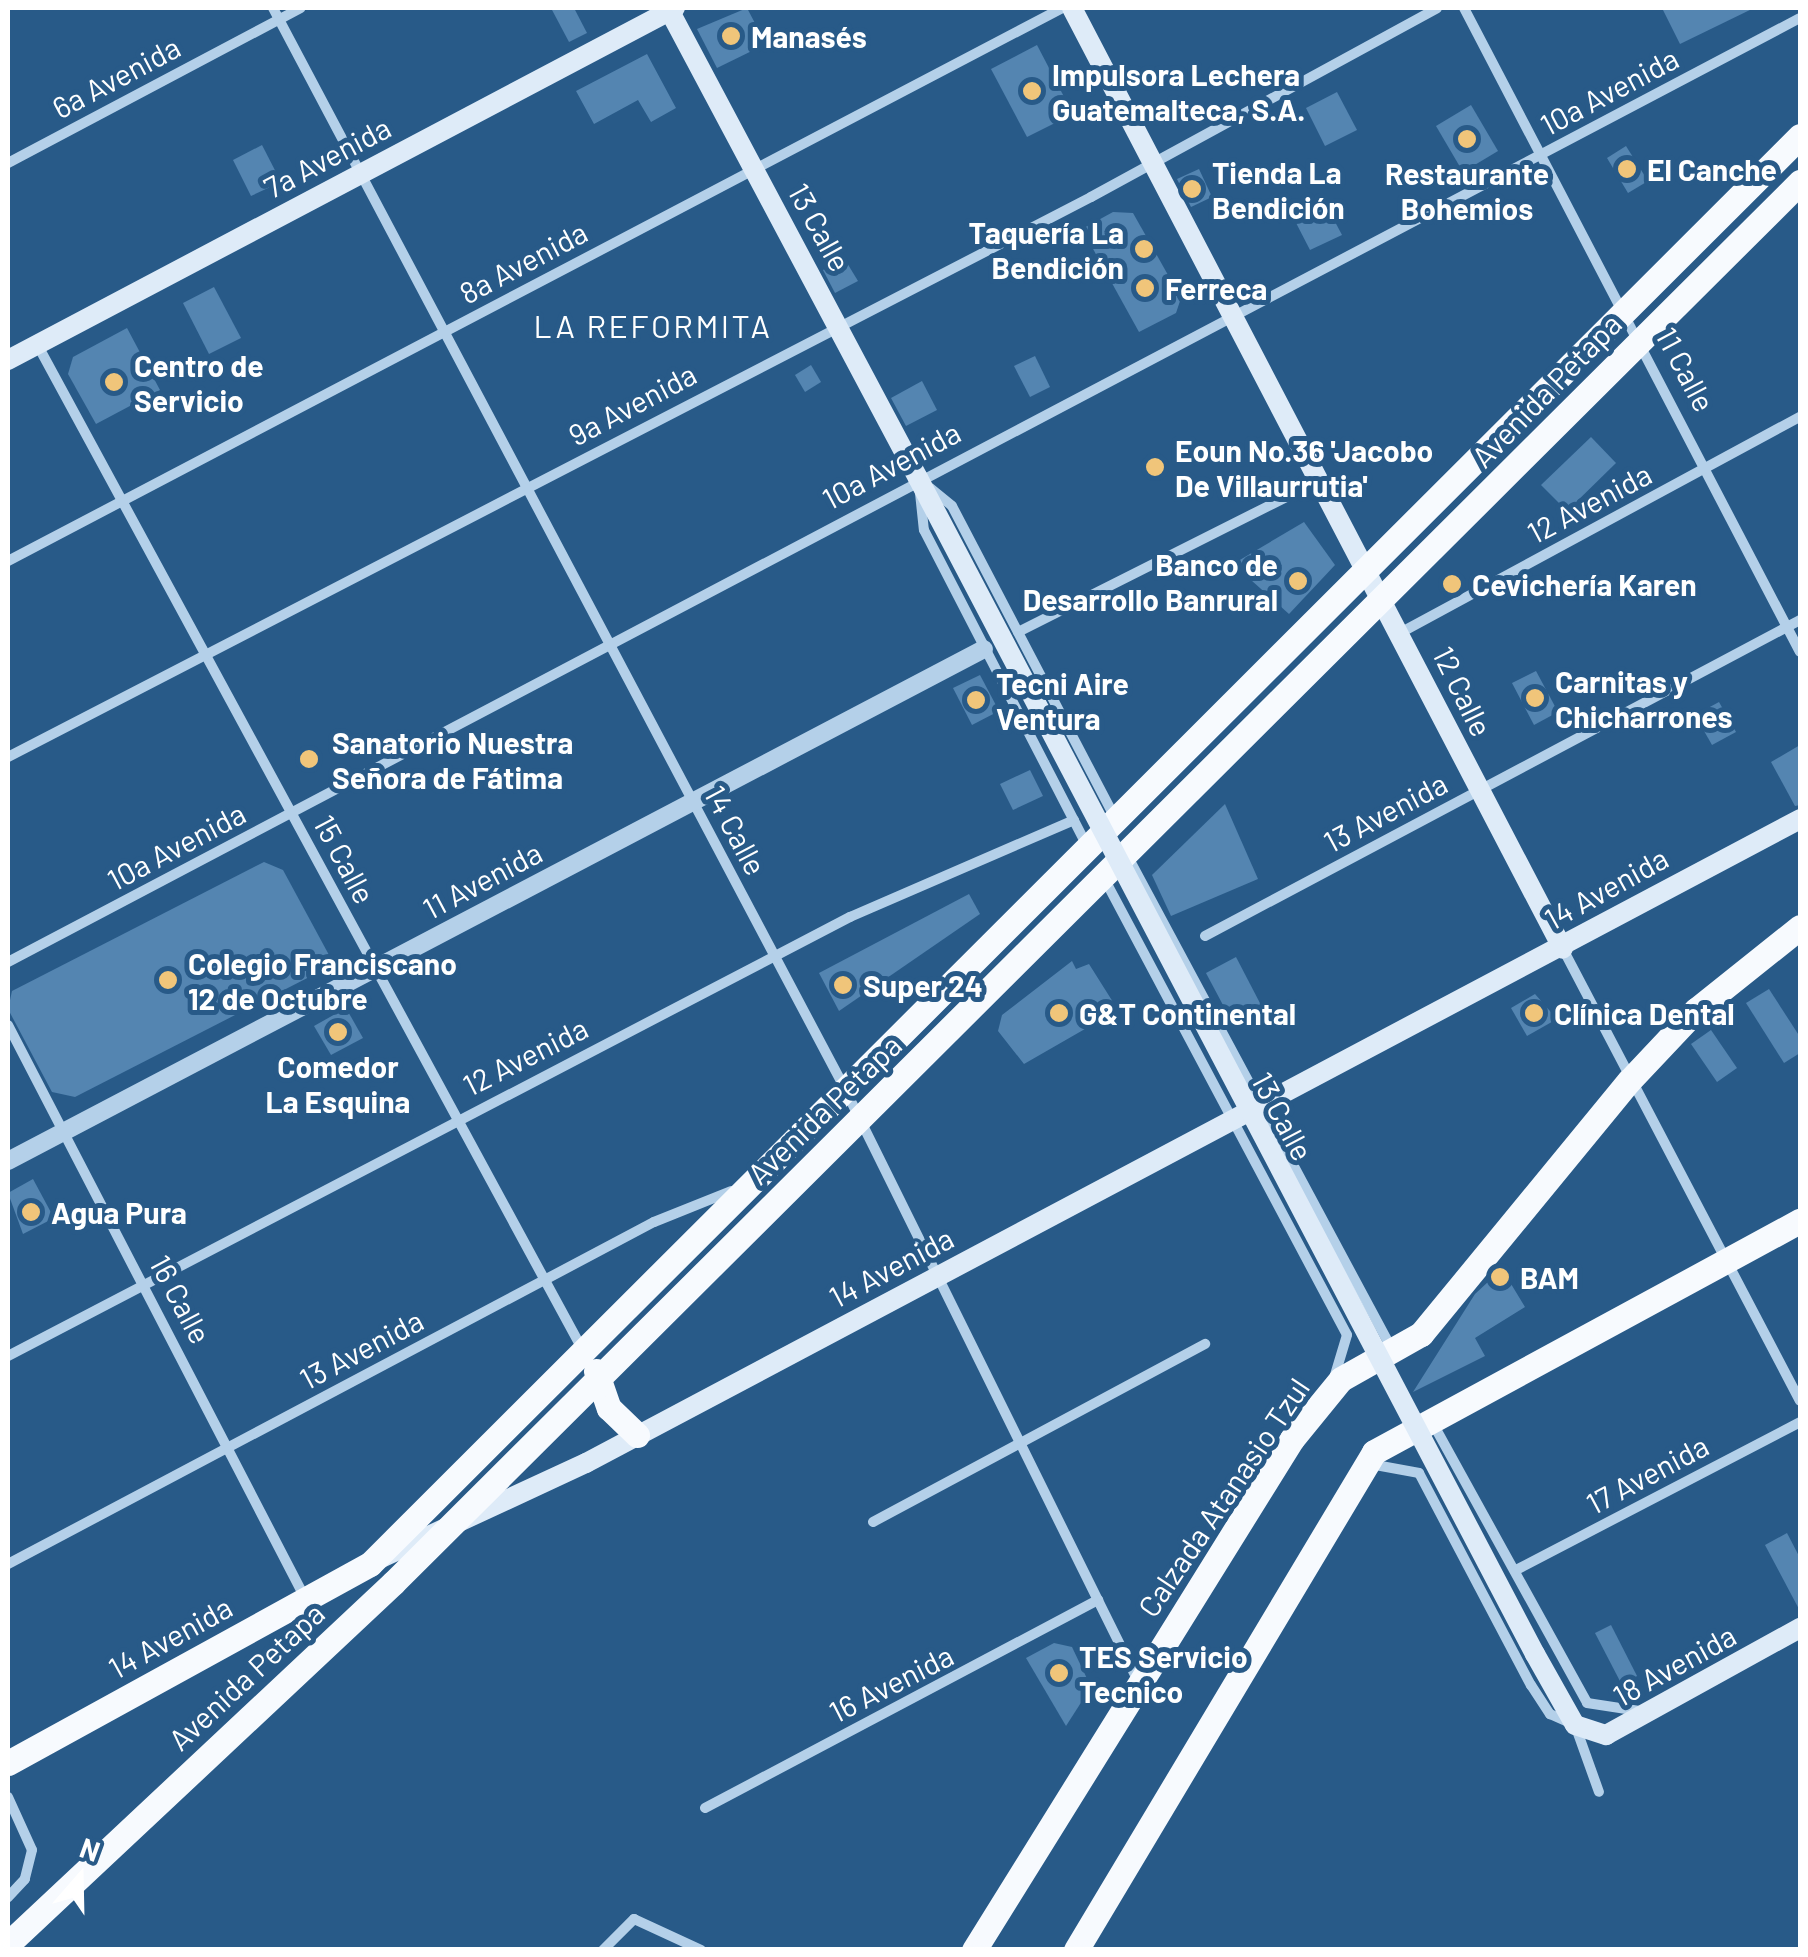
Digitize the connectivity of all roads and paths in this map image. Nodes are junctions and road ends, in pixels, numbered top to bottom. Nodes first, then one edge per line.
1 (273, 8) edge
2 (301, 8) edge
3 (671, 8) edge
4 (1062, 8) edge
5 (1072, 8) edge
6 (1436, 8) edge
7 (1464, 8) edge
8 (1800, 18) edge
9 (279, 19) junction
10 (1800, 136) edge
11 (1541, 155) junction
12 (8, 163) edge
13 (1150, 164) junction
14 (754, 170) junction
15 (360, 174) junction
16 (1800, 182) edge
17 (1624, 311) junction
18 (1231, 318) junction
19 (840, 326) junction
20 (444, 332) junction
21 (1642, 339) junction
22 (37, 344) junction
23 (8, 360) edge
24 (1800, 416) edge
25 (1709, 466) junction
26 (918, 478) junction
27 (1318, 481) junction
28 (528, 488) junction
29 (122, 501) junction
30 (8, 562) edge
31 (1368, 570) junction
32 (1383, 600) junction
33 (1800, 620) edge
34 (1788, 627) junction
35 (1018, 632) junction
36 (1400, 632) junction
37 (611, 642) junction
38 (984, 649) junction
39 (1800, 652) edge
40 (204, 654) junction
41 (8, 757) edge
42 (1478, 791) junction
43 (690, 798) junction
44 (292, 812) junction
45 (1114, 816) junction
46 (1800, 819) edge
47 (1074, 820) junction
48 (1086, 846) junction
49 (1127, 856) junction
50 (1104, 879) junction
51 (1800, 927) edge
52 (1206, 936) dead end
53 (1564, 948) junction
54 (775, 955) junction
55 (8, 962) edge
56 (375, 969) junction
57 (8, 1025) edge
58 (1629, 1082) junction
59 (843, 1086) junction
60 (1262, 1104) junction
61 (457, 1118) junction
62 (1230, 1118) junction
63 (860, 1121) junction
64 (64, 1131) junction
65 (8, 1161) edge
66 (742, 1187) junction
67 (1800, 1221) edge
68 (1723, 1263) junction
69 (544, 1280) junction
70 (936, 1281) junction
71 (145, 1284) junction
72 (1205, 1344) dead end
73 (580, 1345) junction
74 (1393, 1352) junction
75 (8, 1356) edge
76 (596, 1372) junction
77 (1800, 1401) edge
78 (1323, 1402) junction
79 (1431, 1419) junction
80 (1800, 1422) edge
81 (636, 1435) junction
82 (1021, 1443) junction
83 (230, 1446) junction
84 (1364, 1464) junction
85 (874, 1522) dead end
86 (450, 1526) junction
87 (8, 1564) edge
88 (370, 1564) junction
89 (1516, 1570) junction
90 (305, 1598) junction
91 (1098, 1600) junction
92 (1800, 1628) edge
93 (1140, 1683) junction
94 (1651, 1710) junction
95 (1575, 1725) junction
96 (8, 1762) edge
97 (1598, 1792) dead end
98 (8, 1798) edge
99 (705, 1808) dead end
100 (8, 1897) edge
101 (8, 1944) edge
102 (603, 1950) edge
103 (701, 1950) edge
104 (974, 1950) edge
105 (1076, 1950) edge

1 - 9 street, 14 Calle
2 - 9 street, 6a Avenida
3 - 14 main road, 13 Calle
3 - 15 main road, 7a Avenida
4 - 14 street, 8a Avenida
5 - 13 main road, 12 Calle
6 - 13 street, 9a Avenida
7 - 11 street, 11 Calle
8 - 11 street, 10a Avenida
9 - 12 street, 6a Avenida
9 - 15 street, 14 Calle
10 - 17 main road, Avenida Petapa
11 - 17 street, 11 Calle
11 - 18 street, 10a Avenida
13 - 18 main road, 12 Calle
13 - 19 street, 9a Avenida
14 - 19 main road, 13 Calle
14 - 20 street, 8a Avenida
15 - 20 street, 14 Calle
15 - 22 main road, 7a Avenida
16 - 21 main road, Avenida Petapa
17 - 21 street, 11 Calle
17 - 31 main road, Avenida Petapa
18 - 26 street, 10a Avenida
18 - 27 main road, 12 Calle
19 - 26 main road, 13 Calle
19 - 28 street, 9a Avenida
20 - 28 street, 14 Calle
20 - 29 street, 8a Avenida
21 - 25 street, 11 Calle
21 - 32 main road, Avenida Petapa
22 - 23 main road, 7a Avenida
22 - 29 street, 15 Calle
24 - 25 street, 12 Avenida
25 - 34 street, 11 Calle
25 - 36 street, 12 Avenida
26 - 35 street, 13 Calle
26 - 37 street, 10a Avenida
26 - 38 street, 13 Calle
26 - 95 main road, 13 Calle, bridge
27 - 31 main road, 12 Calle
27 - 35 street
28 - 37 street, 14 Calle
28 - 40 street, 9a Avenida
29 - 30 street, 8a Avenida
29 - 40 street, 15 Calle
31 - 32 main road, 12 Calle
31 - 45 main road, Avenida Petapa
32 - 36 main road, 12 Calle
32 - 49 main road, Avenida Petapa
33 - 34 street, 13 Avenida
34 - 39 street, 11 Calle
34 - 42 street, 13 Avenida
35 - 45 street, 13 Calle
36 - 42 main road, 12 Calle
37 - 43 street, 14 Calle
37 - 44 street, 10a Avenida
38 - 43 street, 11 Avenida
38 - 47 street, 13 Calle
40 - 41 street, 9a Avenida
40 - 44 street, 15 Calle
42 - 52 street, 13 Avenida
42 - 53 main road, 12 Calle
43 - 54 street, 14 Calle
43 - 56 street, 11 Avenida
44 - 55 street, 10a Avenida
44 - 56 street, 15 Calle
45 - 48 main road, Avenida Petapa
46 - 53 main road, 14 Avenida
47 - 48 street, 13 Calle
47 - 54 street, 12 Avenida
48 - 59 main road, Avenida Petapa
49 - 50 main road, Avenida Petapa
49 - 60 street, 13 Calle
50 - 62 street, 13 Calle
50 - 63 main road, Avenida Petapa
51 - 58 main road, Calzada Atanasio Tzul
53 - 58 street, 12 Calle
53 - 60 main road, 14 Avenida
54 - 59 street, 14 Calle
54 - 61 street, 12 Avenida
56 - 61 street, 15 Calle
56 - 64 street, 11 Avenida
57 - 64 street, 16 Calle
58 - 68 street, 12 Calle
58 - 74 main road, Calzada Atanasio Tzul
59 - 63 street, 14 Calle
59 - 66 main road, Avenida Petapa
60 - 62 main road, 14 Avenida
60 - 74 street, 13 Calle
61 - 69 street, 15 Calle
61 - 71 street, 12 Avenida
62 - 70 main road, 14 Avenida
62 - 78 street, 13 Calle
63 - 70 street, 14 Calle
63 - 76 main road, Avenida Petapa
64 - 65 street, 11 Avenida
64 - 71 street, 16 Calle
66 - 69 street, 13 Avenida
66 - 73 main road, Avenida Petapa
67 - 68 main road
68 - 77 street, 12 Calle
68 - 79 main road
69 - 73 street, 15 Calle
69 - 83 street, 13 Avenida
70 - 81 main road, 14 Avenida
70 - 82 street, 14 Calle
71 - 75 street, 12 Avenida
71 - 83 street, 16 Calle
72 - 82 street
73 - 88 main road, Avenida Petapa
74 - 78 main road, Calzada Atanasio Tzul
76 - 81 main road
76 - 86 main road, Avenida Petapa
78 - 93 main road, Calzada Atanasio Tzul
79 - 84 main road
79 - 89 street
80 - 89 street, 17 Avenida
81 - 86 main road, 14 Avenida
82 - 85 street
82 - 91 street, 14 Calle
83 - 87 street, 13 Avenida
83 - 90 street, 16 Calle
84 - 95 street
84 - 105 main road
86 - 88 main road, 14 Avenida
86 - 101 main road, Avenida Petapa
88 - 90 main road, 14 Avenida
89 - 94 street
90 - 96 main road, 14 Avenida
91 - 93 street, 14 Calle
91 - 99 street, 16 Avenida
92 - 94 main road, 18 Avenida
93 - 104 main road, Calzada Atanasio Tzul
94 - 95 main road, 18 Avenida
95 - 97 street, 13 Calle
98 - 100 street
102 - 103 street

